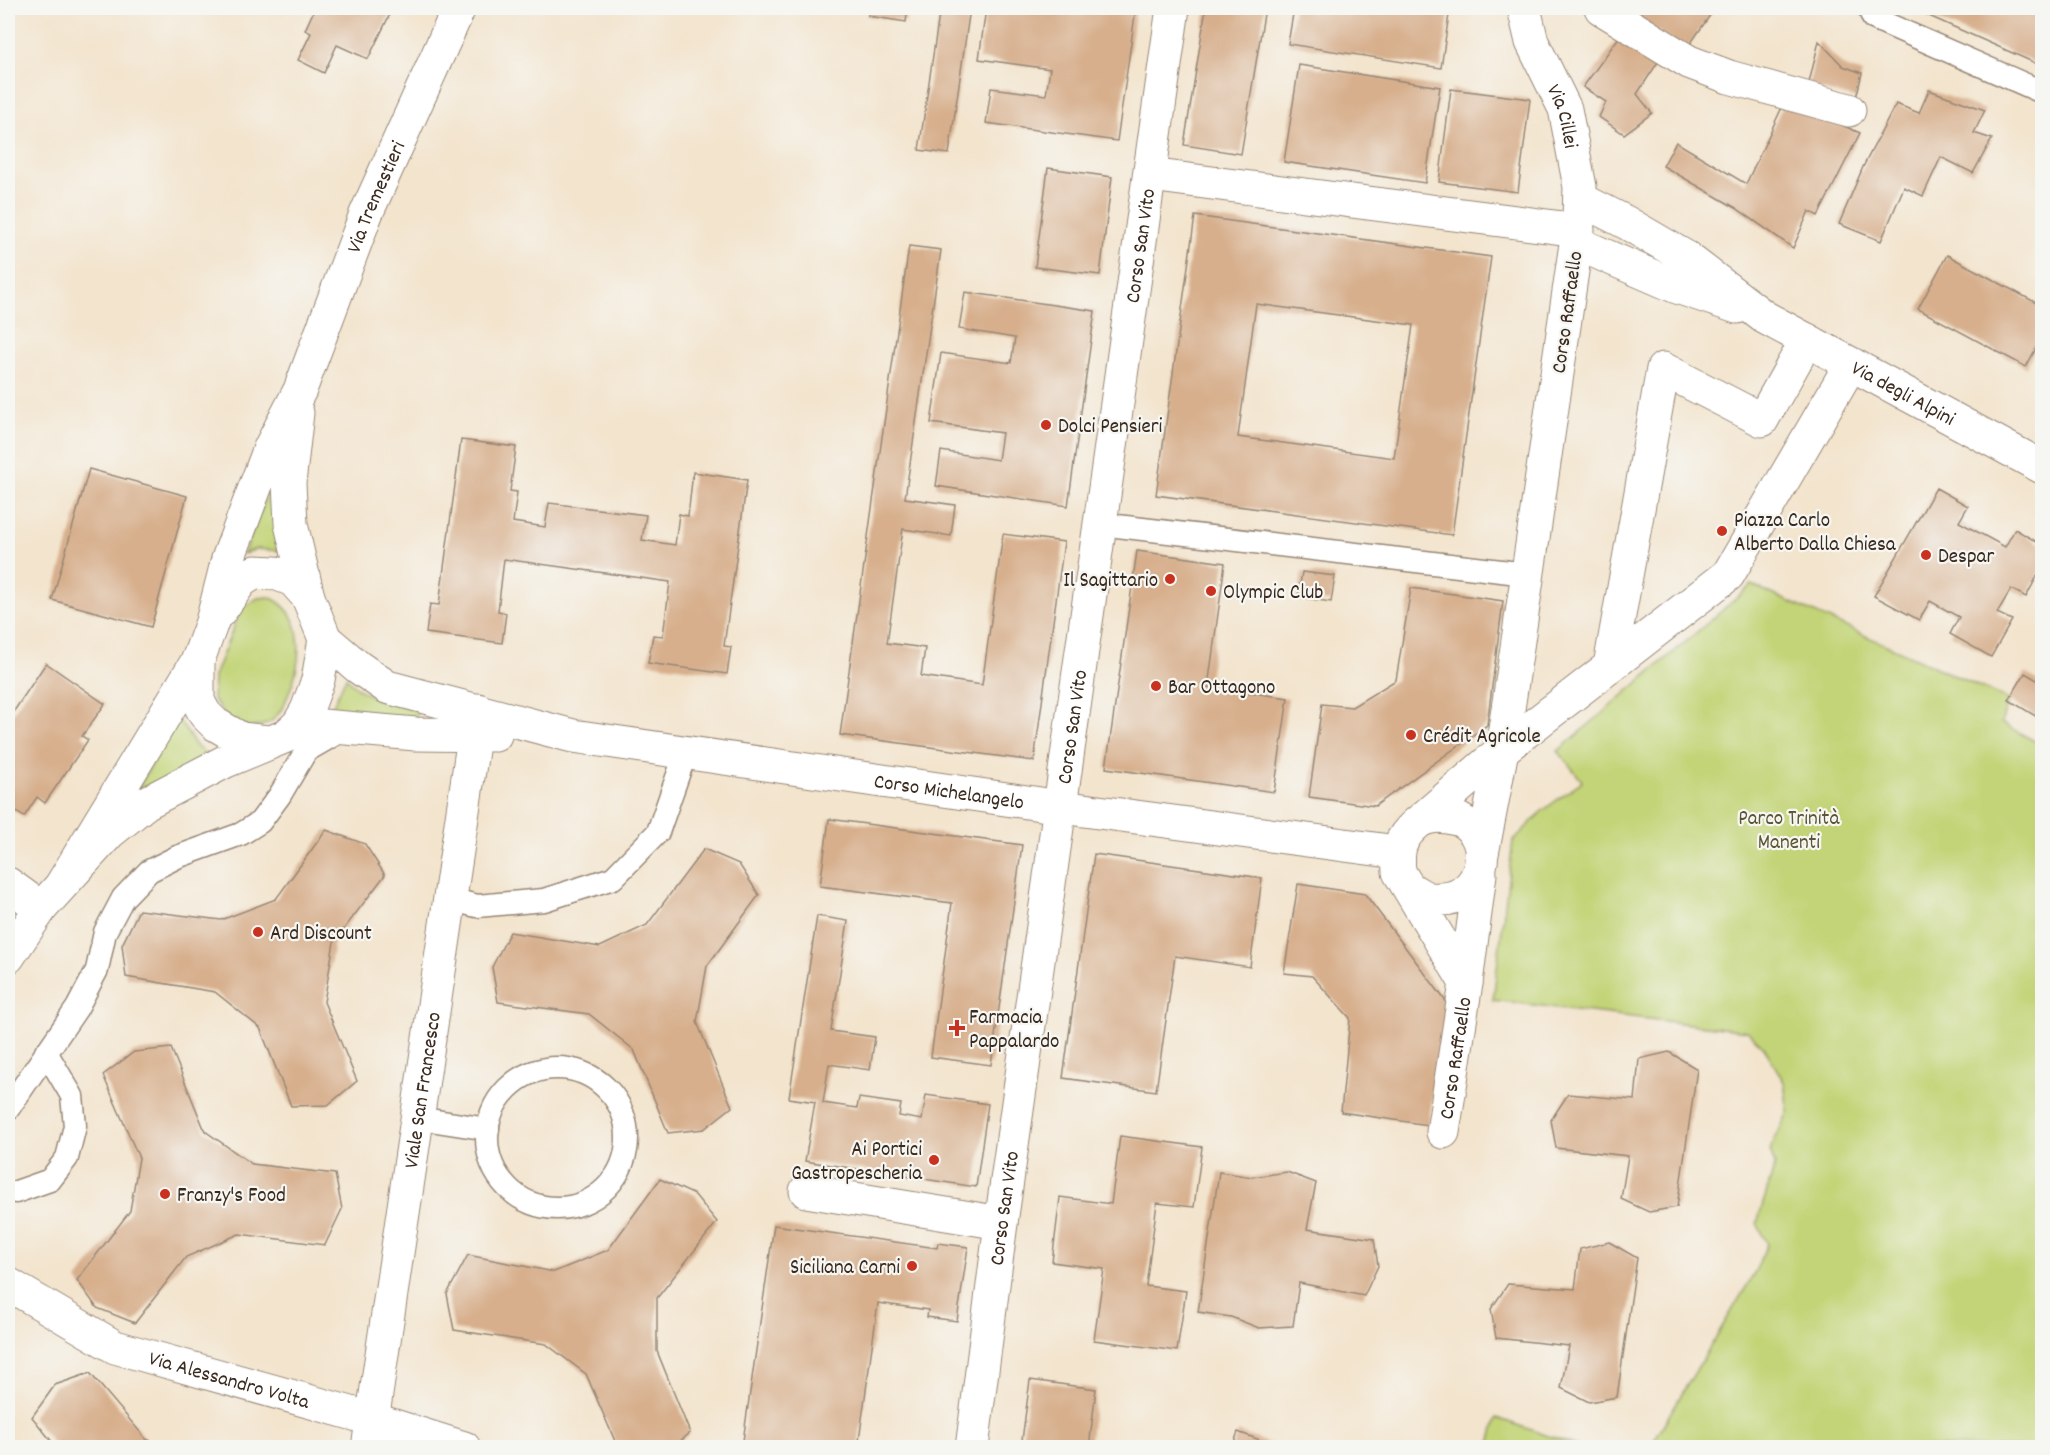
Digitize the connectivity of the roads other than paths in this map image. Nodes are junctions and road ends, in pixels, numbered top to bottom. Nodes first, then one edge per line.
1 (459, 8) edge
2 (1173, 8) edge
3 (1524, 8) edge
4 (1601, 8) edge
5 (1869, 8) edge
6 (2043, 92) edge
7 (1848, 110) dead end
8 (1150, 175) junction
9 (1578, 224) junction
10 (1764, 317) junction
11 (1807, 340) junction
12 (1851, 364) junction
13 (300, 390) junction
14 (1762, 420) junction
15 (1805, 443) junction
16 (2039, 457) edge
17 (1100, 524) junction
18 (1527, 573) junction
19 (308, 597) junction
20 (212, 622) junction
21 (325, 639) junction
22 (198, 660) junction
23 (1610, 666) junction
24 (476, 723) junction
25 (302, 737) junction
26 (268, 742) junction
27 (1502, 750) junction
28 (686, 752) junction
29 (1061, 807) junction
30 (1421, 820) junction
31 (1397, 852) junction
32 (1481, 864) junction
33 (8, 884) edge
34 (62, 884) junction
35 (1410, 889) junction
36 (449, 899) junction
37 (41, 908) junction
38 (8, 957) edge
39 (1466, 983) junction
40 (46, 1052) junction
41 (8, 1109) edge
42 (417, 1118) junction
43 (488, 1129) junction
44 (1443, 1132) dead end
45 (806, 1191) dead end
46 (10, 1195) edge
47 (1001, 1223) junction
48 (8, 1284) edge
49 (370, 1433) edge
50 (464, 1448) edge
51 (972, 1448) edge

1 - 13 street, Via Tremestieri
2 - 8 street, Corso San Vito
3 - 9 street, Via Cillei
4 - 7 street
5 - 6 lane
8 - 9 street, Corso Raffaello
8 - 17 street, Corso San Vito
9 - 10 street
9 - 10 street
9 - 18 street, Corso Raffaello
10 - 11 street, Via degli Alpini
11 - 12 street, Via degli Alpini
11 - 14 street
12 - 15 street
12 - 16 street, Via degli Alpini
13 - 19 street
13 - 20 street
14 - 15 street
14 - 23 street
15 - 23 street
17 - 18 lane
17 - 29 street, Corso San Vito
18 - 27 street, Corso Raffaello
19 - 20 street
19 - 21 street
20 - 22 street
21 - 24 street
21 - 25 street
22 - 26 street
22 - 34 street
23 - 27 street
24 - 25 street
24 - 28 street, Corso Michelangelo
24 - 36 street, Viale San Francesco
25 - 26 street
25 - 40 lane
26 - 34 street
27 - 30 street
27 - 32 street, Corso Raffaello
28 - 29 street, Corso Michelangelo
28 - 36 lane
29 - 31 street, Corso Michelangelo
29 - 47 street, Corso San Vito
30 - 31 street
30 - 32 street
31 - 35 street
32 - 35 street
32 - 39 street, Corso Raffaello
33 - 37 street
34 - 37 street
35 - 39 street
36 - 42 street, Viale San Francesco
37 - 38 street
39 - 44 street, Corso Raffaello
40 - 41 lane
40 - 46 lane
42 - 43 lane
42 - 49 street, Viale San Francesco
43 - 43 lane
45 - 47 street
47 - 51 street, Corso San Vito
48 - 49 street, Via Alessandro Volta
49 - 50 street, Via Alessandro Volta

